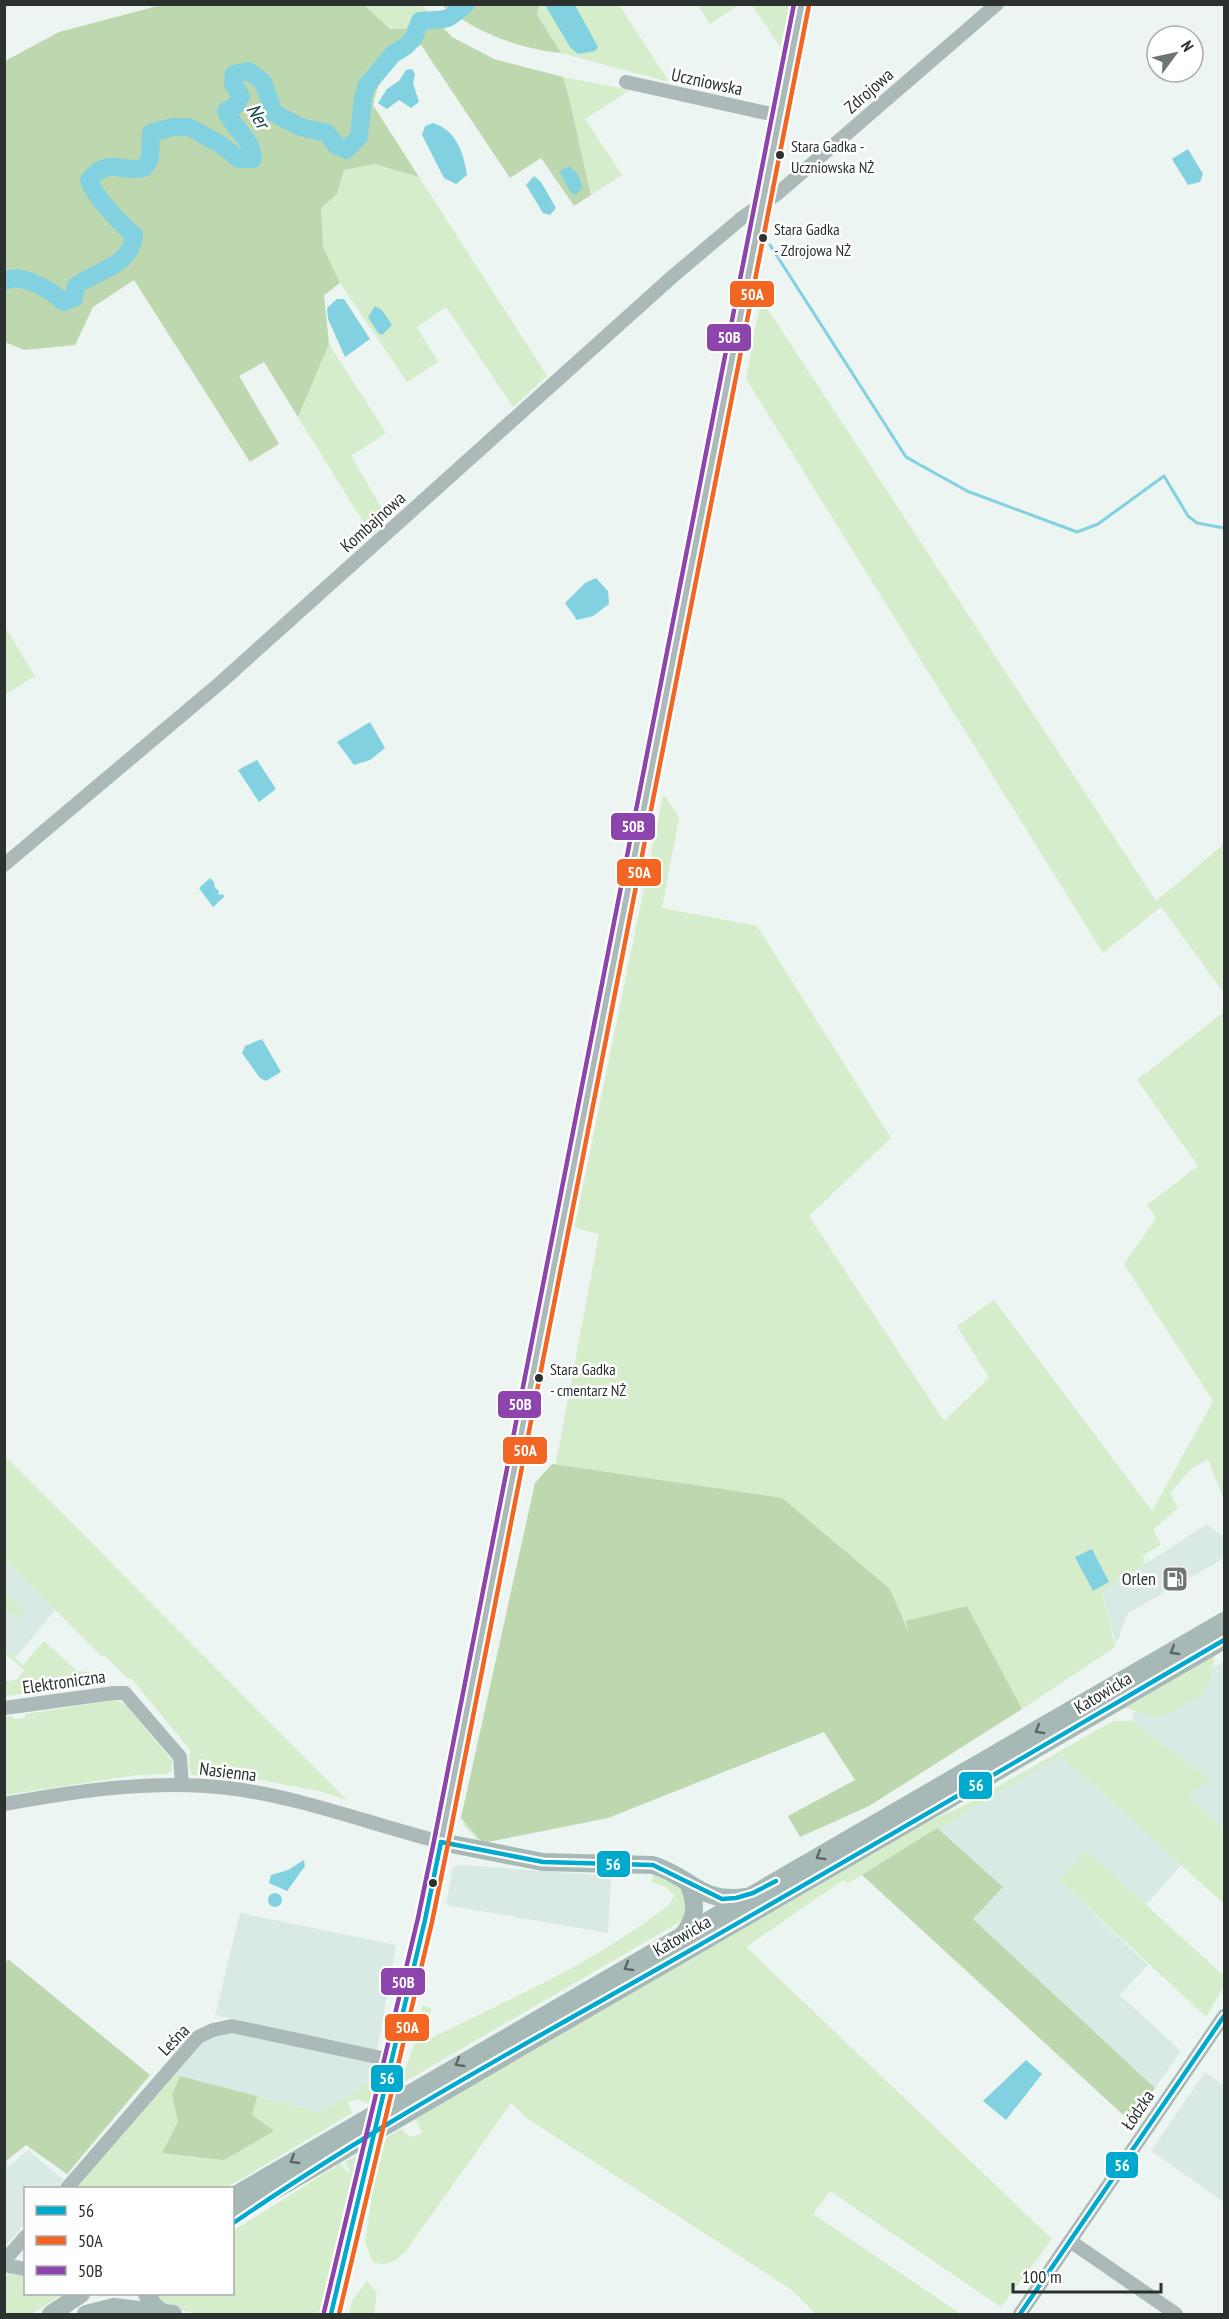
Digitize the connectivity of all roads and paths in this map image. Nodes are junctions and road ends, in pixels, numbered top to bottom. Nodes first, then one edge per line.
1 (802, 4) edge
2 (997, 4) edge
3 (626, 82) dead end
4 (780, 116) junction
5 (763, 202) junction
6 (4, 865) edge
7 (1224, 1621) edge
8 (1224, 1640) edge
9 (4, 1708) edge
10 (182, 1785) junction
11 (4, 1804) edge
12 (441, 1842) junction
13 (689, 1885) junction
14 (752, 1896) junction
15 (683, 1936) junction
16 (1224, 2016) edge
17 (392, 2060) junction
18 (433, 2087) junction
19 (345, 2140) junction
20 (310, 2170) junction
21 (68, 2187) edge
22 (234, 2196) edge
23 (234, 2215) edge
24 (234, 2223) edge
25 (24, 2238) edge
26 (1070, 2241) junction
27 (4, 2263) edge
28 (24, 2268) edge
29 (80, 2295) edge
30 (107, 2295) edge
31 (148, 2295) edge
32 (167, 2313) edge
33 (51, 2314) edge
34 (78, 2314) edge
35 (86, 2314) edge
36 (331, 2314) edge
37 (1020, 2314) edge
38 (1176, 2314) edge

1 - 4 street
2 - 5 street, Zdrojowa
3 - 4 street, Uczniowska
4 - 5 street
5 - 6 street, Kombajnowa
5 - 12 street
7 -> 14 main road, Katowicka
8 - 18 main road, Katowicka
9 - 10 street, Elektroniczna
10 - 11 street, Nasienna
10 - 12 street, Nasienna
12 - 13 main road
12 - 17 street
13 - 14 main road
13 - 15 main road
14 - 15 main road, Katowicka
15 -> 18 main road, Katowicka
16 - 26 street, Łódzka
17 - 21 street, Leśna
17 - 36 street
18 - 19 main road, Katowicka
19 - 20 main road, Katowicka
19 -> 22 main road, Katowicka
20 - 23 main road, Katowicka
20 - 24 main road
25 - 27 street
26 - 37 street, Łódzka
26 - 38 street
27 - 28 street
29 - 33 main road
30 - 34 main road
31 - 32 main road
32 - 35 main road

